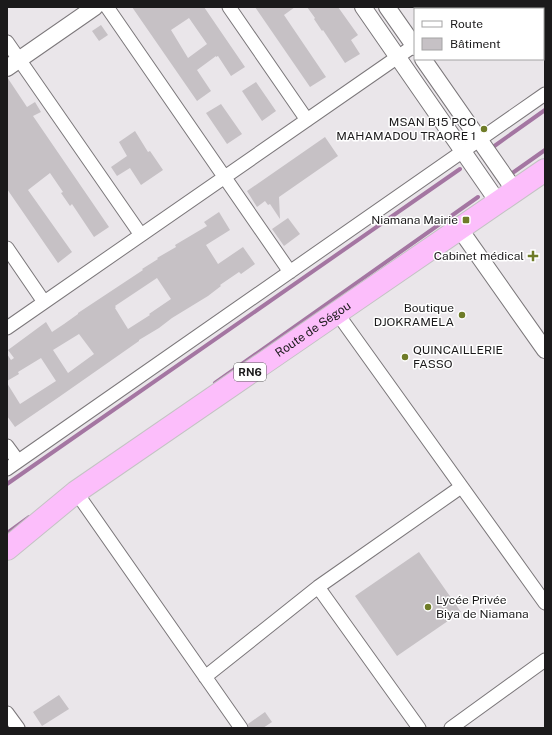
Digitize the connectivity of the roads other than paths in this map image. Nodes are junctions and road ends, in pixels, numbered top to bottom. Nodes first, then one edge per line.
1 (95, 7) edge
2 (107, 7) edge
3 (229, 7) edge
4 (363, 7) edge
5 (387, 7) edge
6 (7, 42) edge
7 (414, 45) edge
8 (414, 47) edge
9 (398, 57) junction
10 (424, 60) edge
11 (13, 64) edge
12 (545, 94) edge
13 (307, 120) junction
14 (480, 140) junction
15 (464, 152) junction
16 (545, 170) edge
17 (224, 177) junction
18 (507, 196) junction
19 (459, 228) junction
20 (141, 235) junction
21 (7, 248) edge
22 (290, 272) junction
23 (44, 302) junction
24 (337, 313) junction
25 (7, 328) edge
26 (545, 350) edge
27 (7, 446) edge
28 (12, 465) edge
29 (461, 487) junction
30 (76, 492) junction
31 (7, 549) edge
32 (318, 587) junction
33 (545, 603) edge
34 (545, 660) edge
35 (205, 677) junction
36 (7, 713) edge
37 (18, 728) edge
38 (241, 728) edge
39 (419, 728) edge
40 (451, 728) edge

1 - 11 street
2 - 17 street
3 - 13 street
4 - 9 street
5 - 7 street
6 - 11 street
8 - 9 street
9 - 13 street
9 - 15 street
10 - 14 street
11 - 20 street
12 - 14 street
13 - 17 street
14 - 15 street
14 - 18 street
15 - 18 street
15 - 22 street
16 - 18 highway, Route de Ségou / RN6
17 - 20 street
17 - 22 street
18 - 19 highway, Route de Ségou / RN6
19 - 24 highway, Route de Ségou / RN6
19 - 26 street
20 - 23 street
21 - 23 street
22 - 28 street
23 - 25 street
24 - 29 street
24 - 30 highway, Route de Ségou / RN6
27 - 28 street
29 - 32 street
29 - 33 street
30 - 31 highway, Route de Ségou / RN6
30 - 35 street
32 - 35 street
32 - 39 street
34 - 40 street
35 - 38 street
36 - 37 street

